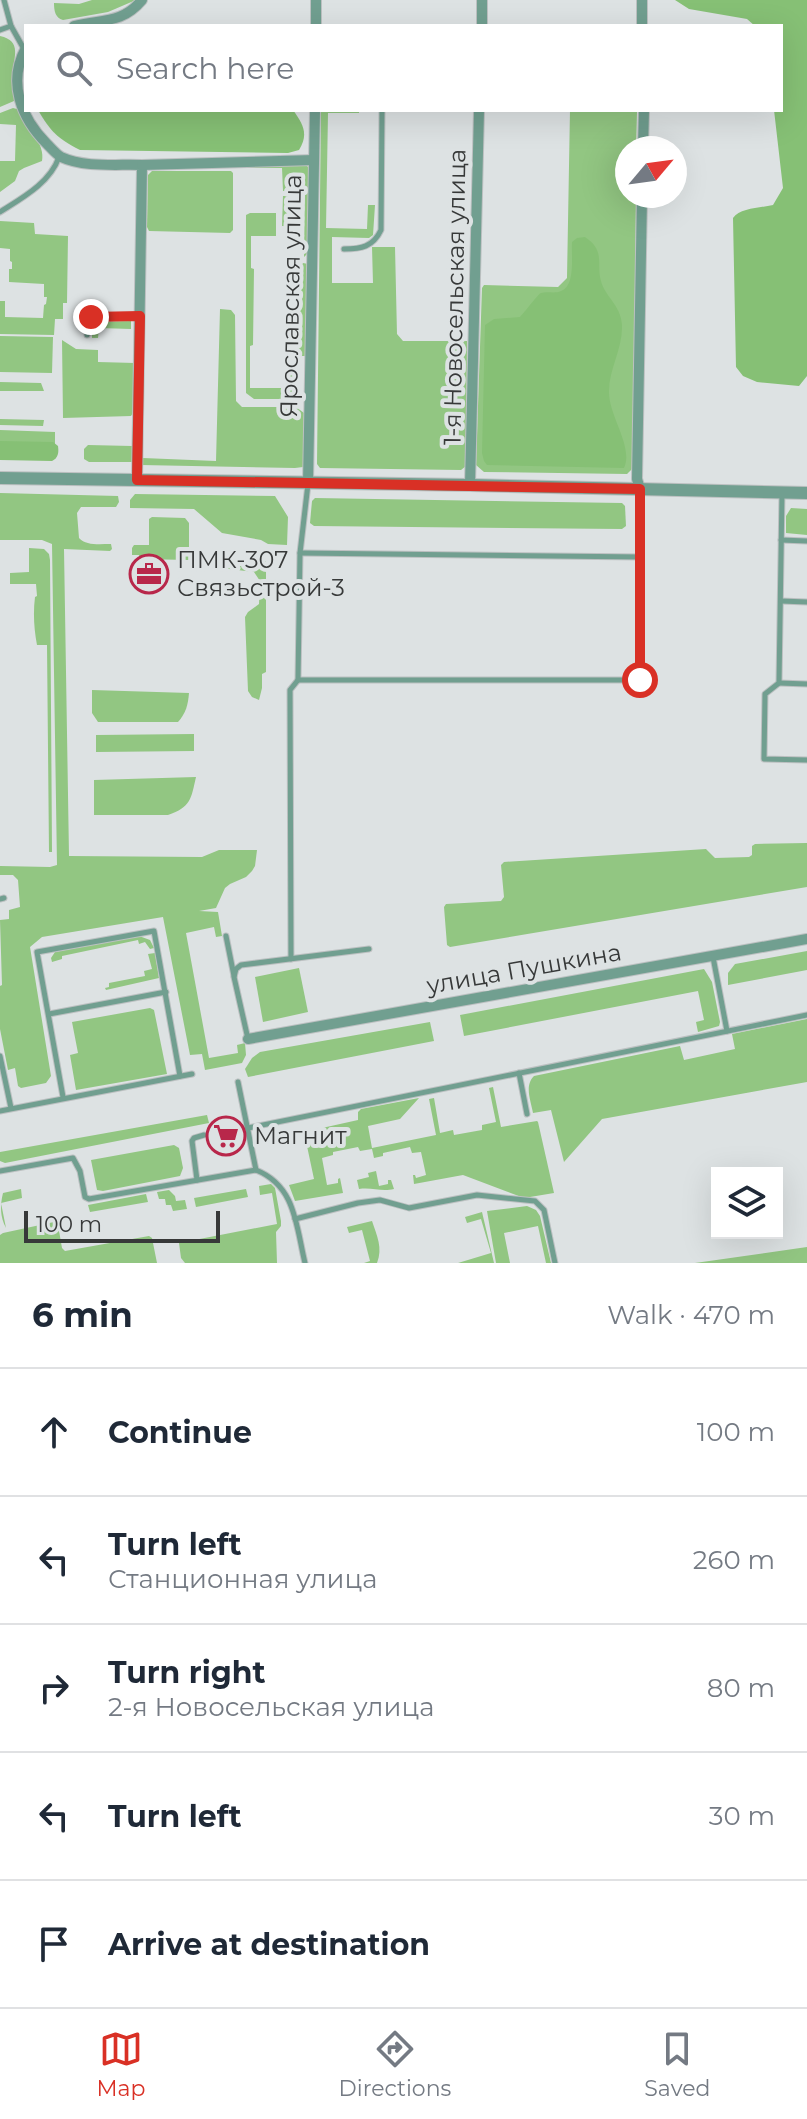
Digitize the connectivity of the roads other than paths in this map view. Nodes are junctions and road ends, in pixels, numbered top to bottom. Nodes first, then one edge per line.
1 (4, 0) edge
2 (142, 0) edge
3 (316, 0) edge
4 (482, 0) edge
5 (642, 0) edge
6 (87, 24) edge
7 (316, 24) edge
8 (482, 24) edge
9 (642, 24) edge
10 (11, 26) junction
11 (0, 30) edge
12 (24, 46) edge
13 (24, 51) edge
14 (24, 112) edge
15 (24, 112) edge
16 (315, 112) edge
17 (382, 112) edge
18 (479, 112) edge
19 (644, 112) edge
20 (643, 136) edge
21 (59, 156) junction
22 (314, 160) junction
23 (142, 165) junction
24 (642, 208) edge
25 (0, 212) edge
26 (344, 249) dead end
27 (140, 316) junction
28 (87, 335) dead end
29 (0, 478) edge
30 (137, 480) junction
31 (308, 483) junction
32 (470, 485) junction
33 (640, 489) junction
34 (782, 492) junction
35 (807, 493) edge
36 (781, 540) junction
37 (807, 541) edge
38 (300, 553) junction
39 (641, 557) junction
40 (781, 601) junction
41 (807, 602) edge
42 (298, 680) junction
43 (779, 683) junction
44 (807, 684) edge
45 (807, 760) edge
46 (226, 936) dead end
47 (807, 939) edge
48 (369, 949) dead end
49 (713, 956) junction
50 (291, 959) junction
51 (234, 977) junction
52 (166, 992) junction
53 (49, 1014) junction
54 (807, 1015) edge
55 (727, 1031) junction
56 (248, 1039) joint
57 (0, 1056) edge
58 (519, 1073) junction
59 (192, 1074) dead end
60 (180, 1076) junction
61 (238, 1082) dead end
62 (63, 1097) junction
63 (11, 1108) junction
64 (0, 1111) edge
65 (527, 1114) dead end
66 (248, 1128) junction
67 (204, 1135) dead end
68 (256, 1170) junction
69 (0, 1171) edge
70 (197, 1180) junction
71 (295, 1219) junction
72 (305, 1263) edge
73 (555, 1263) edge

1 - 10 lane
2 - 6 street
3 - 7 street
4 - 8 street
5 - 9 street
10 - 11 lane
10 - 12 lane
13 - 15 street
14 - 21 street
16 - 22 street, Ярославская улица
17 - 26 lane
18 - 32 street, 1-я Новосельская улица
19 - 20 street
21 - 23 street
21 - 25 lane
22 - 23 street
22 - 31 street, Ярославская улица
23 - 27 street
24 - 33 street
27 - 28 lane
27 - 30 street
29 - 30 street
30 - 31 street
31 - 32 street
31 - 38 lane
32 - 33 street
33 - 34 street
33 - 39 lane
34 - 35 street
34 - 36 lane
36 - 37 lane
36 - 40 lane
38 - 39 lane
38 - 42 lane
39 - 42 lane
40 - 41 lane
40 - 43 lane
42 - 50 lane
43 - 44 lane
43 - 45 lane
46 - 51 lane
47 - 49 street, улица Пушкина
48 - 50 lane
49 - 55 lane
49 - 56 street, улица Пушкина
50 - 51 lane
51 - 56 lane
52 - 53 lane
52 - 53 lane
52 - 60 lane
53 - 62 lane
54 - 55 lane
55 - 58 lane
57 - 63 lane
58 - 65 lane
58 - 66 lane
59 - 60 lane
60 - 62 lane
61 - 66 lane
62 - 63 lane
63 - 64 lane
66 - 68 lane
67 - 70 lane
68 - 70 lane
68 - 71 lane
69 - 70 lane
71 - 72 lane
71 - 73 lane

